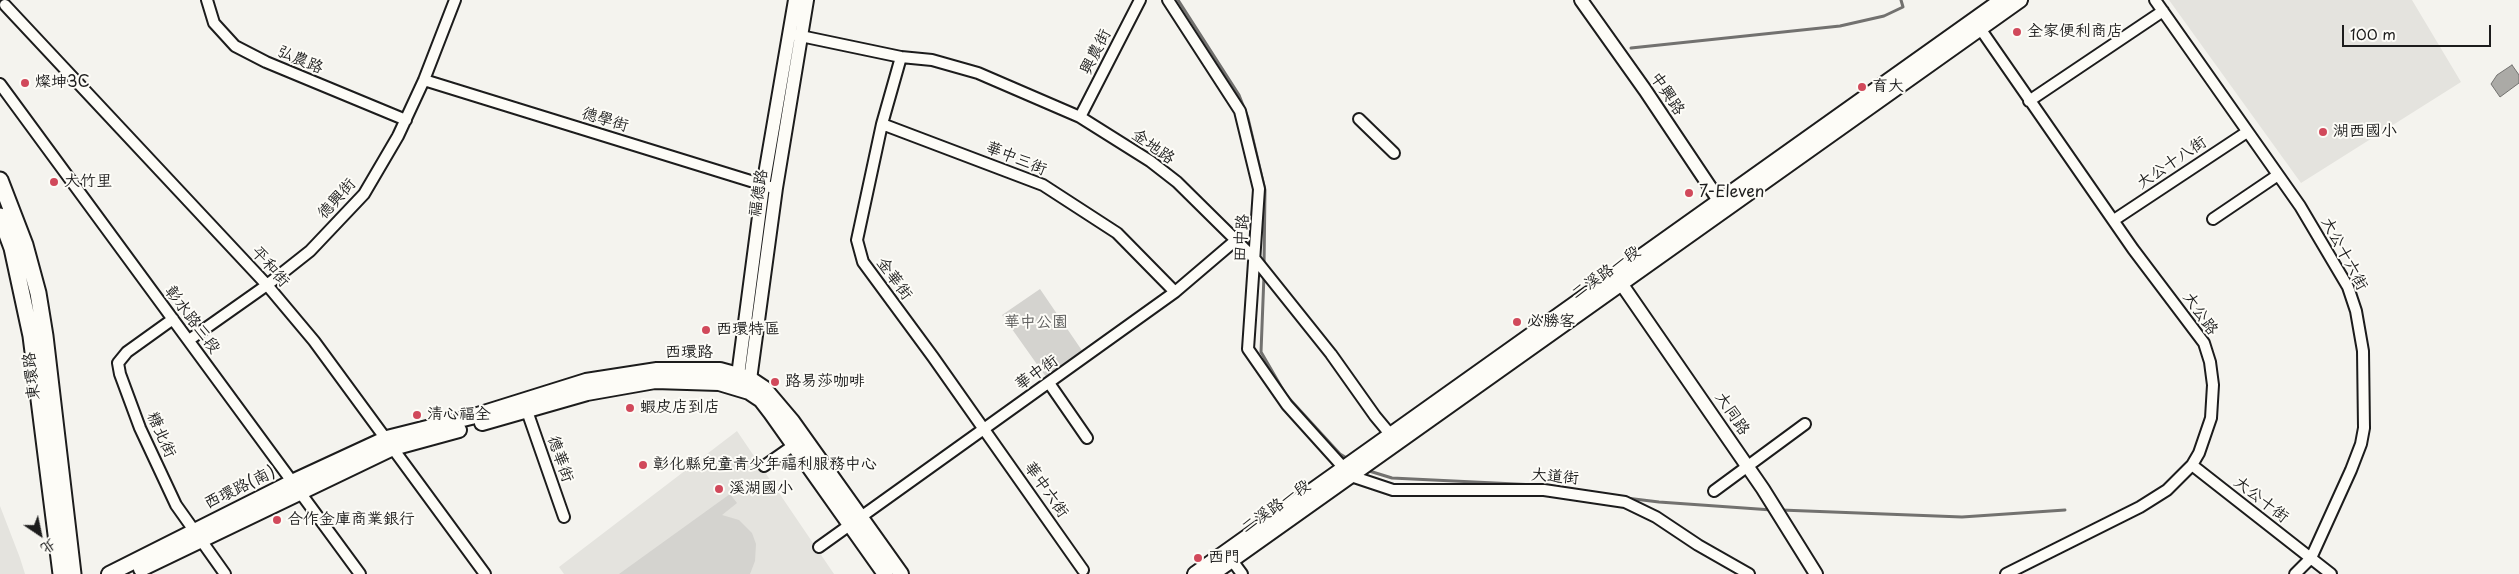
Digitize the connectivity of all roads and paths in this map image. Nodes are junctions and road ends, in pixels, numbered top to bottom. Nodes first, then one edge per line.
1 (207, 0) edge
2 (455, 0) edge
3 (794, 0) edge
4 (807, 0) edge
5 (1140, 0) edge
6 (1168, 0) edge
7 (1581, 0) edge
8 (2002, 0) edge
9 (2020, 0) edge
10 (2156, 0) edge
11 (5, 4) edge
12 (2163, 11) junction
13 (1977, 24) junction
14 (796, 35) junction
15 (901, 57) junction
16 (424, 80) junction
17 (0, 84) edge
18 (2029, 100) junction
19 (1080, 117) junction
20 (1359, 119) dead end
21 (406, 120) junction
22 (882, 124) junction
23 (2247, 132) junction
24 (1394, 153) dead end
25 (2278, 175) junction
26 (0, 180) edge
27 (763, 186) junction
28 (776, 188) junction
29 (1722, 205) junction
30 (0, 216) edge
31 (2213, 219) dead end
32 (2114, 220) junction
33 (1236, 240) junction
34 (1255, 259) junction
35 (1619, 280) junction
36 (267, 285) junction
37 (1175, 292) junction
38 (173, 319) junction
39 (188, 340) junction
40 (743, 383) junction
41 (1049, 383) junction
42 (527, 410) junction
43 (1805, 424) dead end
44 (984, 428) junction
45 (1087, 438) dead end
46 (1394, 439) junction
47 (390, 443) junction
48 (794, 445) junction
49 (1747, 465) junction
50 (2192, 465) junction
51 (764, 466) dead end
52 (1354, 467) junction
53 (298, 487) junction
54 (1714, 490) dead end
55 (564, 517) dead end
56 (855, 521) junction
57 (197, 535) junction
58 (819, 547) dead end
59 (1229, 556) junction
60 (2311, 558) junction
61 (144, 567) edge
62 (1083, 570) dead end
63 (60, 574) edge
64 (73, 574) edge
65 (109, 574) edge
66 (131, 574) edge
67 (225, 574) edge
68 (360, 574) edge
69 (485, 574) edge
70 (886, 574) edge
71 (900, 574) edge
72 (1195, 574) edge
73 (1212, 574) edge
74 (1242, 574) edge
75 (1750, 574) edge
76 (1816, 574) edge
77 (2006, 574) edge
78 (2295, 574) edge
79 (2331, 574) edge

1 - 21 street, 弘農路
2 - 16 street, 德興街
3 - 14 street, 福德路
4 - 14 street, 福德路
5 - 19 street, 興農街
6 - 34 street, 田中路
7 - 29 street, 中興路
8 - 13 main road, 二溪路一段
9 - 13 main road, 二溪路一段
10 - 12 street, 大公十六街
11 - 36 street, 平和街
12 - 18 street
12 - 23 street, 大公十六街
13 - 18 street, 大公路
13 - 29 main road, 二溪路一段
14 - 15 street, 金地路
14 - 27 street, 福德路
14 - 28 street, 福德路
15 - 19 street, 金地路
15 - 22 street
16 - 21 street, 德興街
16 - 27 street, 德學街
17 - 38 street, 彰水路三段
18 - 32 street, 大公路
19 - 33 street, 金地路
20 - 24 street
21 - 36 street, 德興街
22 - 37 street, 華中三街
22 - 44 street, 金華街
23 - 25 street, 大公十六街
23 - 32 street, 大公十八街
25 - 31 street
25 - 60 street, 大公十六街
26 - 64 main road, 東環路
27 - 28 street, 德學街
27 - 40 street, 福德路
28 - 40 street, 福德路
29 - 35 main road, 二溪路一段
30 - 63 main road, 東環路
32 - 50 street, 大公路
33 - 34 street, 金地路
33 - 37 street, 華中街
34 - 46 street, 金地路
34 - 52 street, 田中路
35 - 46 main road, 二溪路一段
35 - 49 street, 大同路
36 - 39 street, 德興街
36 - 47 street, 平和街
37 - 41 street, 華中街
38 - 39 street, 彰水路三段
38 - 57 street, 糖北街
39 - 53 street, 彰水路三段
40 - 42 main road, 西環路
40 - 47 main road, 西環路
40 - 48 main road, 西環路
40 - 56 main road, 西環路
41 - 44 street, 華中街
41 - 45 street
42 - 47 main road, 西環路
42 - 55 street, 德華街
43 - 49 street
44 - 56 street, 華中街
44 - 62 street, 華中六街
46 - 52 main road, 二溪路一段
47 - 53 main road, 西環路(南)
47 - 69 street, 平和街
48 - 51 street
48 - 56 main road, 西環路
49 - 54 street
49 - 76 street, 大同路
50 - 60 street, 大公十街
50 - 77 street, 大公路
52 - 59 main road, 二溪路一段
52 - 75 street, 大道街
53 - 57 main road, 西環路(南)
53 - 68 street, 彰水路三段
56 - 58 street, 華中街
56 - 70 main road, 西環路
56 - 71 main road, 西環路
57 - 61 main road, 西環路(南)
57 - 67 street, 糖北街
59 - 72 main road, 二溪路一段
59 - 73 main road, 二溪路一段
59 - 74 street
60 - 78 street
60 - 79 street, 大公十街
61 - 65 main road, 西環路(南)
61 - 66 main road, 西環路(南)

